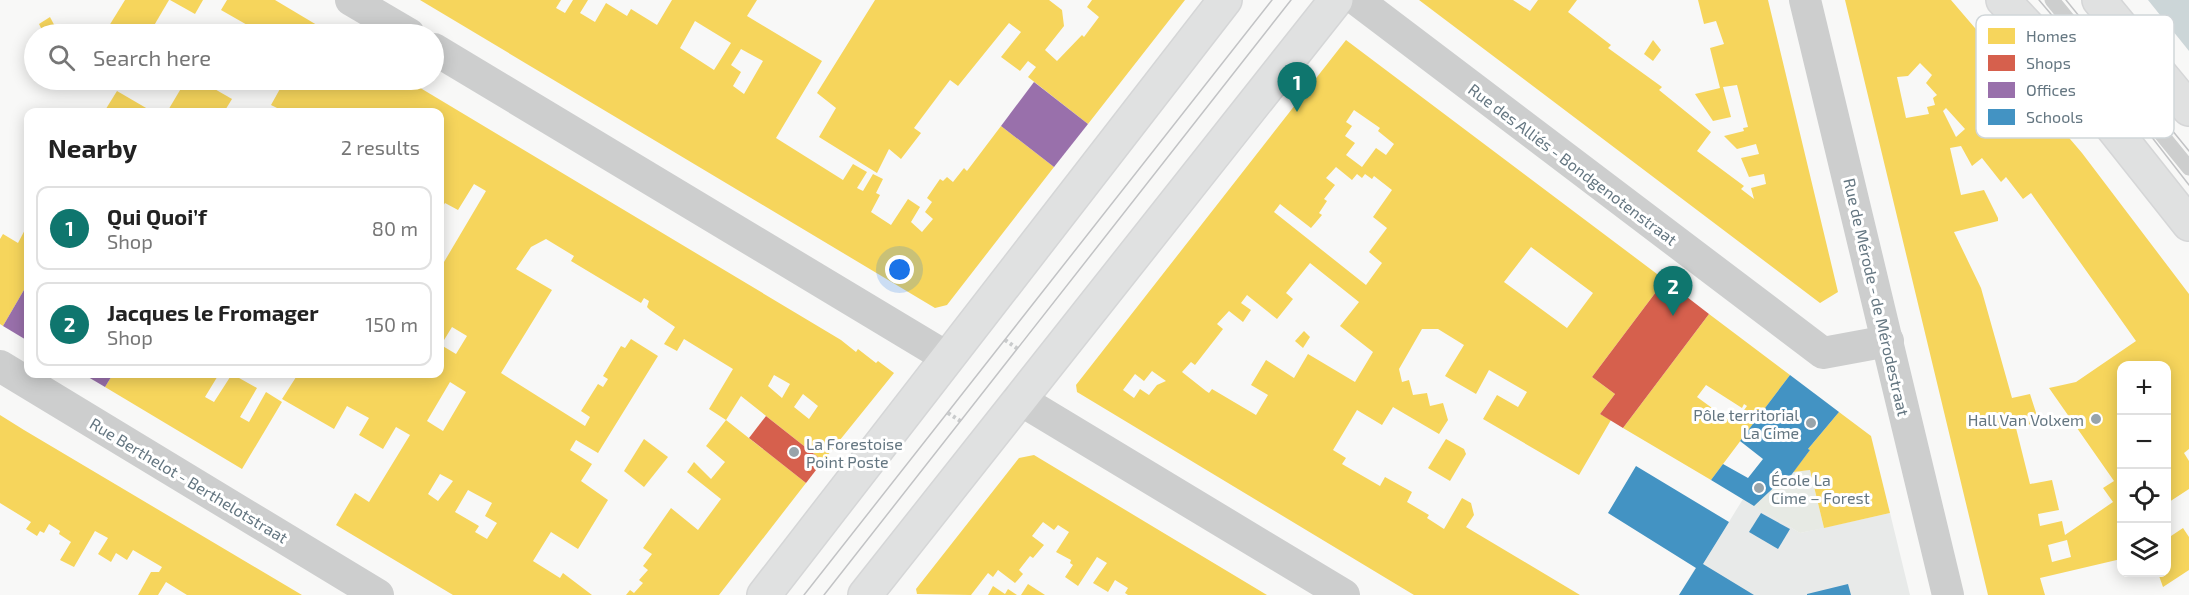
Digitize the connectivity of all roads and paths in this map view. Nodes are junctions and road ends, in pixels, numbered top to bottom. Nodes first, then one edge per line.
1 (351, 0) edge
2 (1225, 0) edge
3 (1336, 0) edge
4 (1357, 0) edge
5 (1804, 0) edge
6 (2003, 0) edge
7 (2052, 0) edge
8 (2099, 0) edge
9 (2017, 15) edge
10 (2064, 15) edge
11 (2111, 15) edge
12 (392, 24) edge
13 (444, 55) edge
14 (2174, 91) edge
15 (2189, 109) edge
16 (2121, 138) edge
17 (2165, 138) edge
18 (2189, 168) edge
19 (2189, 224) edge
20 (976, 323) junction
21 (1888, 341) junction
22 (948, 358) junction
23 (0, 366) edge
24 (1045, 366) junction
25 (919, 396) junction
26 (1019, 399) junction
27 (988, 438) junction
28 (378, 595) edge
29 (764, 595) edge
30 (866, 595) edge
31 (1344, 595) edge
32 (1948, 595) edge

1 - 12 street
2 - 20 main road
3 - 24 main road
4 - 21 street, Rue des Alliés - Bondgenotenstraat
5 - 21 street, Rue de Mérode - de Mérodestraat
6 - 9 main road
7 - 10 lane
8 - 11 main road
13 - 22 street
14 - 15 main road
16 - 19 main road
17 - 18 lane
20 - 22 main road
20 - 24 path
21 - 32 street, Rue de Mérode - de Mérodestraat
22 - 25 main road
23 - 28 street, Rue Berthelot - Berthelotstraat
24 - 26 main road
25 - 27 path
25 - 29 main road
26 - 27 main road
26 - 31 street
27 - 30 main road

